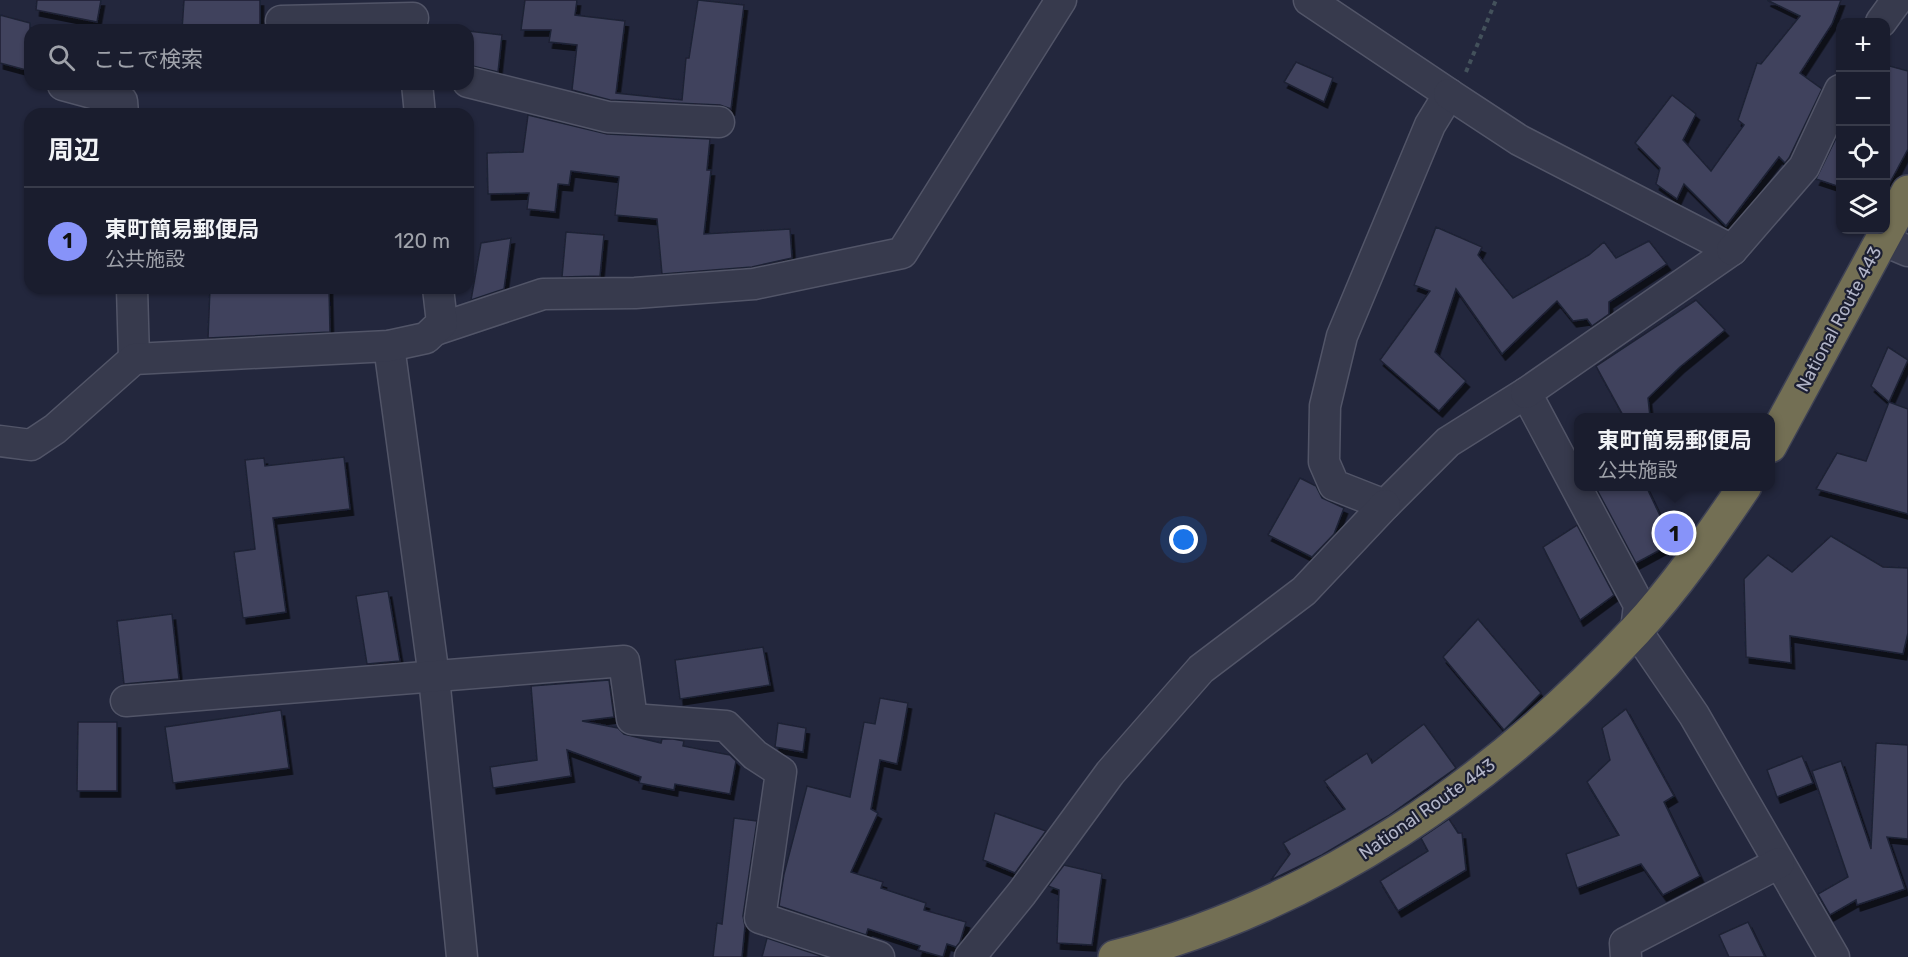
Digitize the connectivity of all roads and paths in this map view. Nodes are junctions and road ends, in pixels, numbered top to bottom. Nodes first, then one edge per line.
1 (1061, 0) edge
2 (1309, 0) edge
3 (1496, 0) edge
4 (1897, 0) edge
5 (413, 16) edge
6 (1884, 18) edge
7 (281, 21) dead end
8 (474, 84) edge
9 (81, 90) edge
10 (418, 90) edge
11 (1449, 94) junction
12 (1836, 99) edge
13 (123, 108) edge
14 (419, 108) edge
15 (719, 122) dead end
16 (1908, 192) edge
17 (1895, 245) edge
18 (1732, 250) junction
19 (132, 294) edge
20 (439, 294) edge
21 (435, 330) junction
22 (390, 346) junction
23 (134, 359) junction
24 (1526, 393) junction
25 (1775, 438) edge
26 (0, 441) edge
27 (1574, 483) edge
28 (1578, 491) edge
29 (1742, 491) edge
30 (1385, 505) junction
31 (1636, 630) junction
32 (434, 677) junction
33 (126, 702) dead end
34 (1779, 863) junction
35 (1165, 951) edge
36 (462, 957) edge
37 (879, 957) edge
38 (970, 957) edge
39 (1115, 957) edge
40 (1626, 957) edge
41 (1834, 957) edge

1 - 21 street
2 - 11 street
3 - 11 path
4 - 6 street
5 - 7 street
8 - 15 street
9 - 13 street
10 - 14 street
11 - 18 street
11 - 30 street
12 - 18 street
16 - 17 highway, National Route 443
17 - 25 highway, National Route 443
18 - 24 street
19 - 23 street
20 - 21 street
21 - 22 street
22 - 23 street
22 - 32 street
23 - 26 street
24 - 27 street
24 - 30 street
28 - 31 street
29 - 31 highway, National Route 443
30 - 38 street
31 - 34 street
31 - 35 highway, National Route 443
32 - 33 street
32 - 36 street
32 - 37 street
34 - 40 street
34 - 41 street
35 - 39 highway, National Route 443

